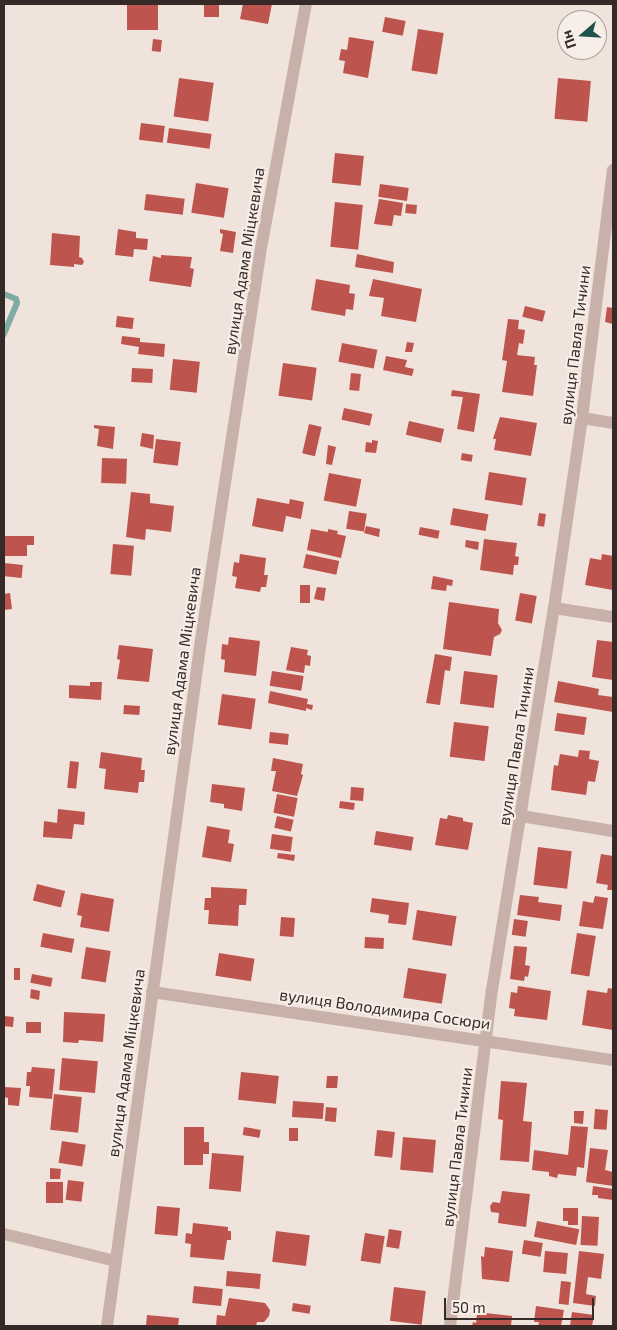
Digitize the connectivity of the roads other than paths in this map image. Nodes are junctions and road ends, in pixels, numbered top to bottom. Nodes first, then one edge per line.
1 (306, 4) edge
2 (613, 170) edge
3 (610, 229) edge
4 (582, 418) junction
5 (613, 423) edge
6 (554, 608) junction
7 (613, 617) edge
8 (521, 816) junction
9 (613, 831) edge
10 (152, 992) junction
11 (487, 1040) junction
12 (613, 1060) edge
13 (4, 1234) edge
14 (116, 1261) junction
15 (107, 1326) edge
16 (450, 1326) edge

1 - 10 street, вулиця Адама Міцкевича
2 - 3 street, вулиця Павла Тичини
3 - 4 street, вулиця Павла Тичини
4 - 5 street
4 - 6 street, вулиця Павла Тичини
6 - 7 street
6 - 8 street, вулиця Павла Тичини
8 - 9 street
8 - 11 street, вулиця Павла Тичини
10 - 11 street, вулиця Володимира Сосюри
10 - 14 street, вулиця Адама Міцкевича
11 - 12 street, вулиця Володимира Сосюри
11 - 16 street, вулиця Павла Тичини
13 - 14 street
14 - 15 street, вулиця Адама Міцкевича

